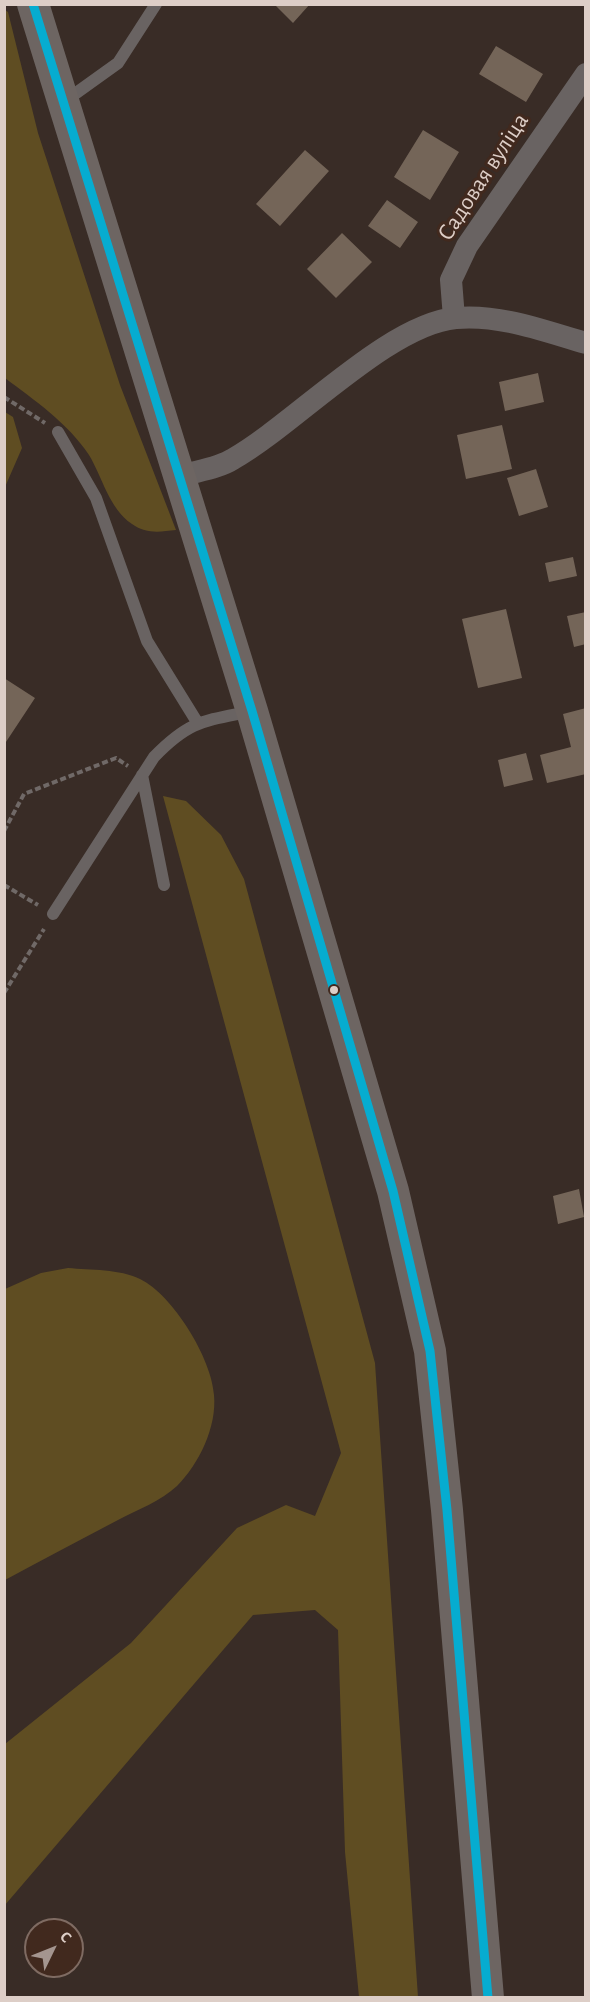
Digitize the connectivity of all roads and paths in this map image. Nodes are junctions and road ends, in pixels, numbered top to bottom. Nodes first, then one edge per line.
1 (33, 4) edge
2 (156, 4) edge
3 (585, 74) edge
4 (65, 101) junction
5 (454, 318) junction
6 (584, 347) edge
7 (4, 397) edge
8 (58, 432) joint
9 (181, 476) junction
10 (252, 711) junction
11 (197, 722) junction
12 (142, 775) junction
13 (4, 831) edge
14 (4, 885) edge
15 (164, 885) dead end
16 (53, 914) junction
17 (4, 993) edge
18 (488, 1998) edge

1 - 4 main road
2 - 4 lane
3 - 5 street, Садовая вуліца
4 - 9 main road
5 - 6 street
5 - 9 street
7 - 8 path
8 - 11 lane
9 - 10 main road
10 - 11 lane
10 - 18 main road
11 - 12 lane
12 - 13 path
12 - 15 lane
12 - 16 lane
14 - 16 path
16 - 17 path

